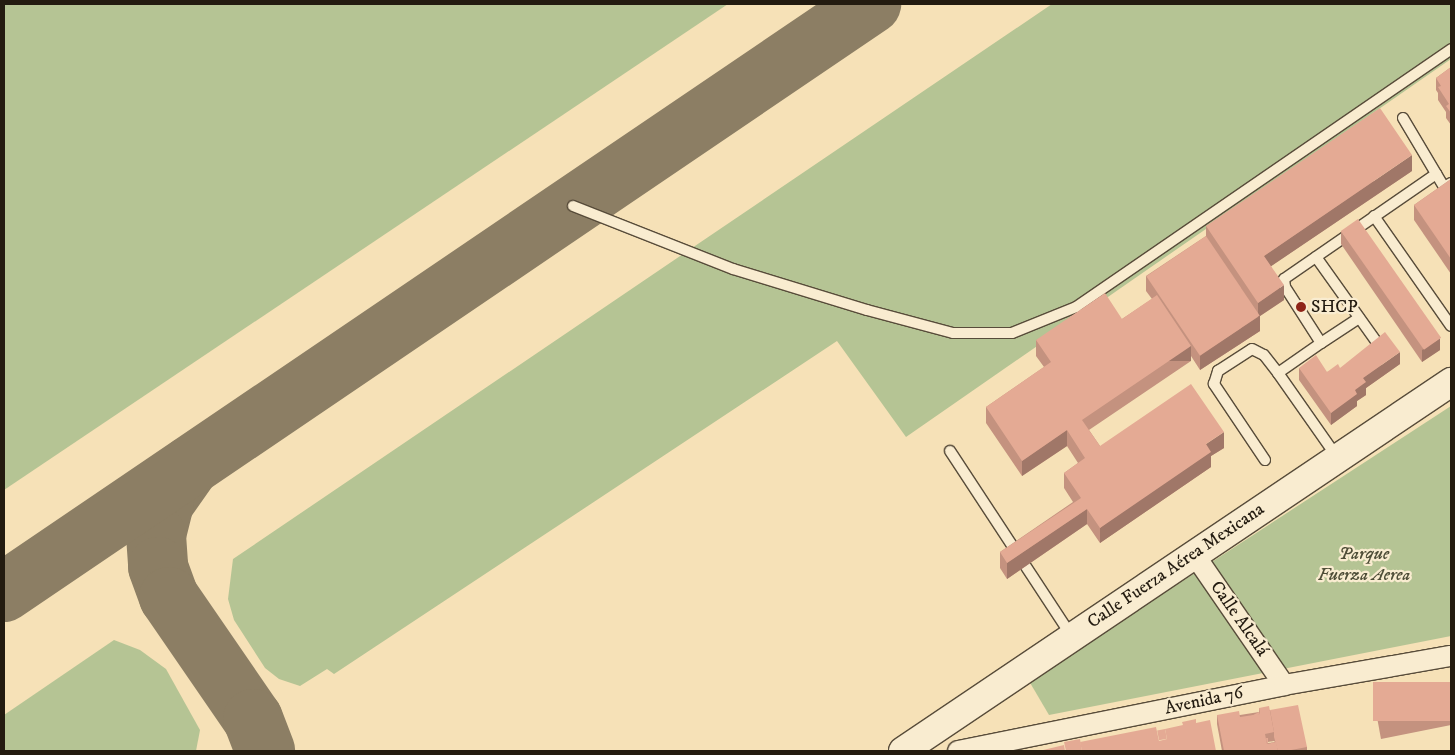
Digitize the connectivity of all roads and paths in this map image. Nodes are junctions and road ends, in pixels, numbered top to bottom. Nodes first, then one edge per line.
1 (1451, 49) edge
2 (1403, 118) dead end
3 (1436, 174) junction
4 (1451, 183) edge
5 (573, 206) dead end
6 (1374, 216) junction
7 (1316, 257) junction
8 (1359, 318) junction
9 (1451, 326) edge
10 (1376, 341) edge
11 (1321, 343) junction
12 (1278, 373) junction
13 (1451, 382) edge
14 (950, 451) dead end
15 (1338, 458) junction
16 (1265, 460) dead end
17 (1194, 554) junction
18 (1072, 635) junction
19 (1451, 656) edge
20 (1284, 685) junction
21 (903, 751) edge
22 (958, 751) edge

1 - 5 lane
2 - 3 lane
3 - 4 lane
3 - 6 lane
6 - 7 lane
6 - 9 lane
7 - 8 lane
7 - 11 lane
8 - 10 lane
8 - 11 lane
11 - 12 lane
12 - 15 lane
12 - 16 lane
13 - 15 main road, Calle Fuerza Aérea Mexicana
14 - 18 lane
15 - 17 main road, Calle Fuerza Aérea Mexicana
17 - 18 main road, Calle Fuerza Aérea Mexicana
17 - 20 street, Calle Alcalá
18 - 21 main road, Calle Fuerza Aérea Mexicana
19 - 20 street, Avenida 76
20 - 22 street, Avenida 76

